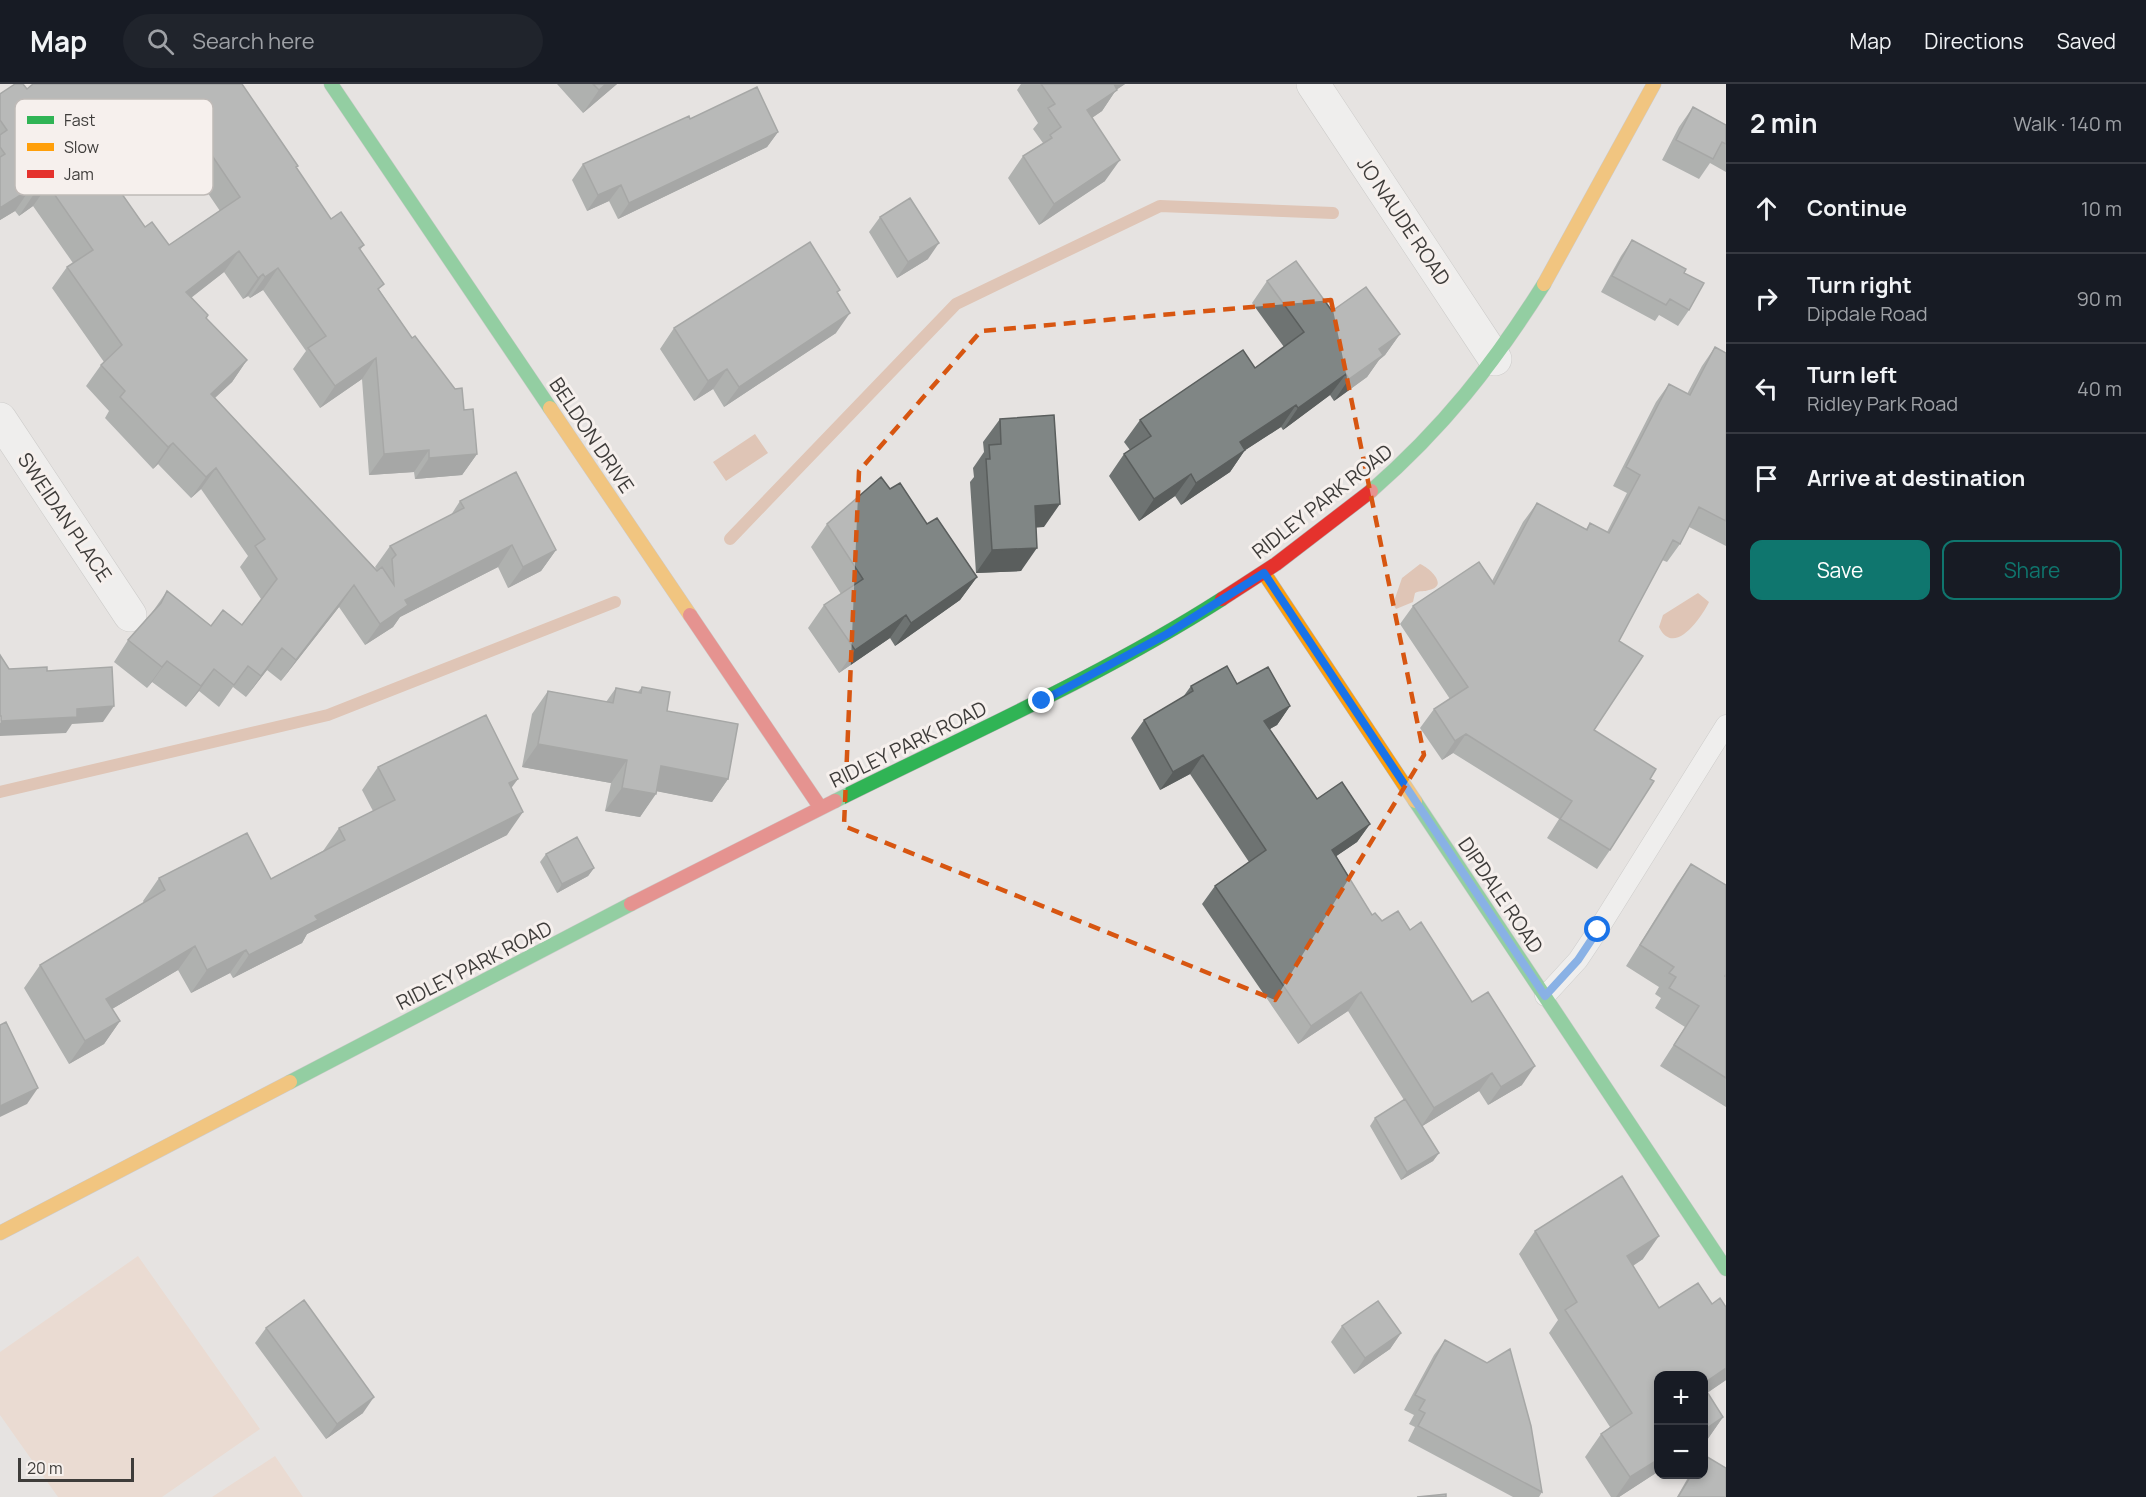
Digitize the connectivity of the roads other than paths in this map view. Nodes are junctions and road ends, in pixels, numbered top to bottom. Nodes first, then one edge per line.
1 (331, 84) edge
2 (1313, 84) edge
3 (1654, 84) edge
4 (1495, 359) junction
5 (0, 420) edge
6 (1264, 573) junction
7 (130, 615) dead end
8 (1726, 725) edge
9 (820, 807) junction
10 (1545, 996) junction
11 (0, 1233) edge
12 (1726, 1269) edge

1 - 9 street, BELDON DRIVE
2 - 4 street, JO NAUDE ROAD
3 - 4 street, RIDLEY PARK ROAD
4 - 6 street, RIDLEY PARK ROAD
5 - 7 street, SWEIDAN PLACE
6 - 9 street, RIDLEY PARK ROAD
6 - 10 street, DIPDALE ROAD
8 - 10 lane
9 - 11 street, RIDLEY PARK ROAD
10 - 12 street, DIPDALE ROAD

